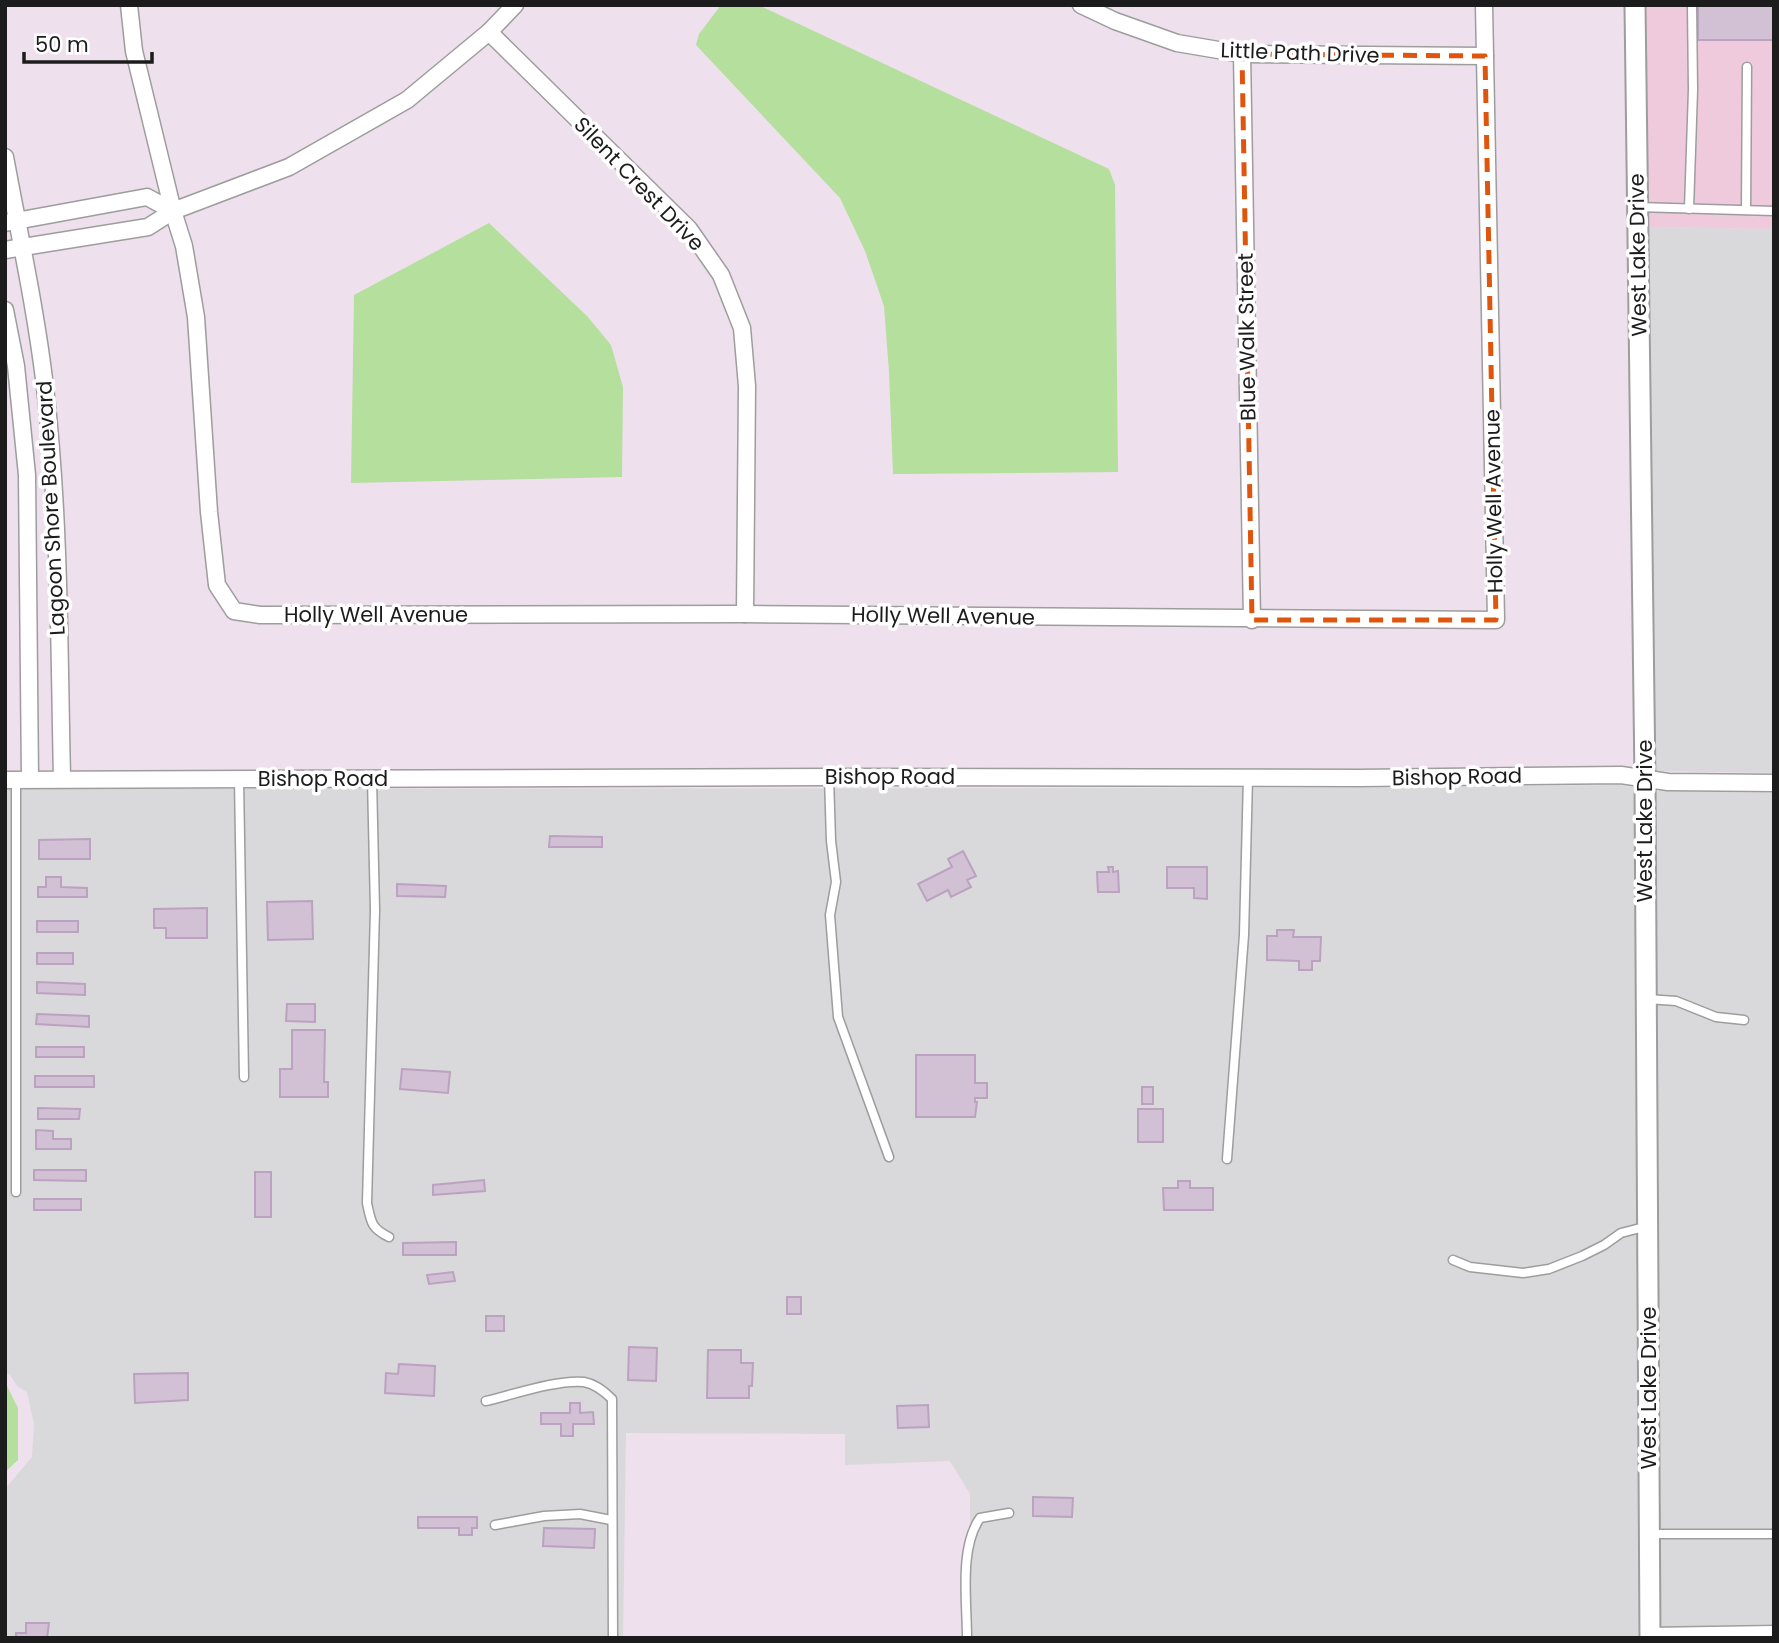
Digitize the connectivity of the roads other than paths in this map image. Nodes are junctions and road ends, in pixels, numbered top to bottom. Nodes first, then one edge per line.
1 (129, 5) edge
2 (515, 5) edge
3 (1081, 5) edge
4 (1484, 5) edge
5 (1634, 5) edge
6 (1692, 5) edge
7 (489, 32) junction
8 (1242, 54) junction
9 (1485, 56) junction
10 (1747, 67) dead end
11 (5, 157) edge
12 (1637, 207) junction
13 (1689, 209) junction
14 (1746, 210) junction
15 (173, 211) junction
16 (1774, 211) edge
17 (11, 222) edge
18 (22, 247) junction
19 (5, 250) edge
20 (5, 310) edge
21 (745, 614) junction
22 (1252, 620) junction
23 (829, 777) junction
24 (1248, 777) junction
25 (62, 778) junction
26 (239, 779) junction
27 (372, 779) junction
28 (17, 780) edge
29 (1645, 780) junction
30 (1774, 783) edge
31 (1647, 999) junction
32 (1744, 1020) dead end
33 (244, 1077) dead end
34 (889, 1157) dead end
35 (1227, 1159) dead end
36 (16, 1192) dead end
37 (1648, 1226) junction
38 (389, 1237) dead end
39 (1453, 1260) dead end
40 (486, 1401) dead end
41 (1009, 1513) dead end
42 (611, 1520) junction
43 (495, 1525) dead end
44 (1649, 1534) junction
45 (1774, 1534) edge
46 (1774, 1634) edge
47 (1650, 1637) edge
48 (613, 1638) edge
49 (967, 1638) edge

1 - 15 street
2 - 7 street
3 - 8 street, Little Path Drive
4 - 9 street
5 - 12 street, West Lake Drive
6 - 13 lane
7 - 15 street
7 - 21 street, Silent Crest Drive
8 - 9 street, Little Path Drive
8 - 22 street, Blue Walk Street
9 - 22 street, Holly Well Avenue
10 - 14 lane
11 - 17 street, Lagoon Shore Boulevard
12 - 13 lane
12 - 29 street, West Lake Drive
13 - 14 lane
14 - 16 lane
15 - 17 street
15 - 18 street
15 - 21 street, Holly Well Avenue
17 - 18 street, Lagoon Shore Boulevard
18 - 19 street
18 - 25 street, Lagoon Shore Boulevard
20 - 28 street, Lagoon Shore Boulevard
21 - 22 street, Holly Well Avenue
23 - 24 street, Bishop Road
23 - 27 street, Bishop Road
23 - 34 lane
24 - 29 street, Bishop Road
24 - 35 lane
25 - 26 street, Bishop Road
25 - 28 street, Bishop Road
26 - 27 street, Bishop Road
26 - 33 lane
27 - 38 lane
28 - 36 lane
29 - 30 street, Bishop Road
29 - 31 street, West Lake Drive
31 - 32 lane
31 - 37 street, West Lake Drive
37 - 39 lane
37 - 44 street, West Lake Drive
40 - 42 lane
41 - 49 lane
42 - 43 lane
42 - 48 lane
44 - 45 lane
44 - 47 street, West Lake Drive
46 - 47 street

